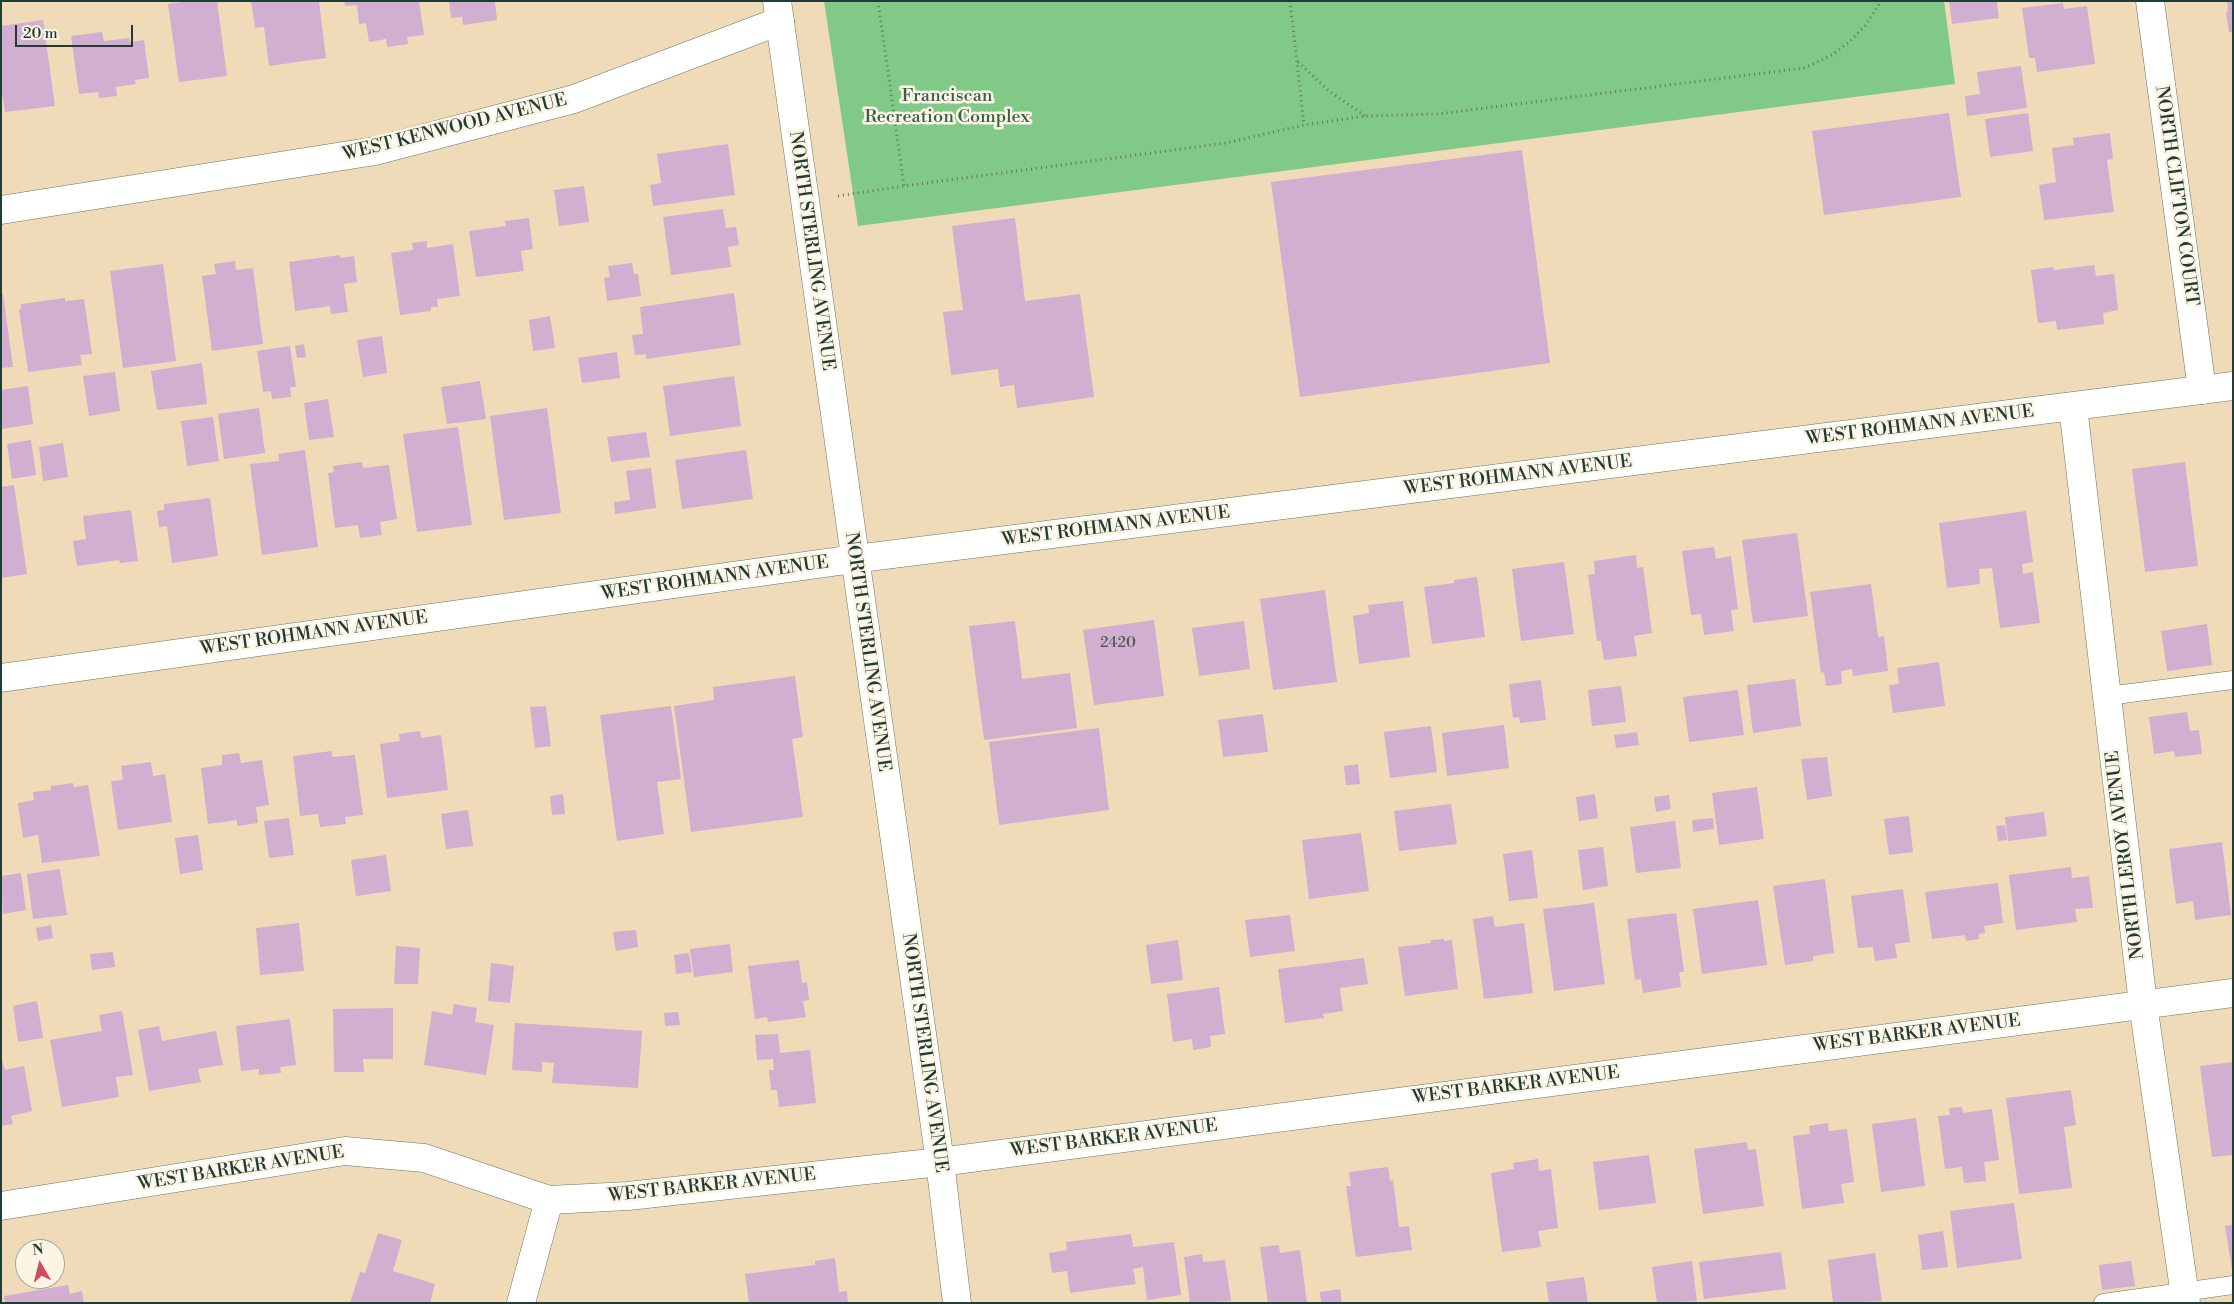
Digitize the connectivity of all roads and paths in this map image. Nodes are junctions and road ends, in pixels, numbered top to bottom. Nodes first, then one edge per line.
1 (878, 1) edge
2 (1290, 1) edge
3 (1881, 1) edge
4 (2150, 1) edge
5 (778, 11) edge
6 (1298, 61) junction
7 (1366, 116) junction
8 (1304, 125) junction
9 (904, 186) junction
10 (831, 196) dead end
11 (1, 210) edge
12 (2233, 386) edge
13 (2202, 390) junction
14 (2073, 407) junction
15 (854, 559) junction
16 (1, 678) edge
17 (2233, 680) edge
18 (2107, 696) junction
19 (2233, 992) edge
20 (2144, 1004) junction
21 (940, 1162) junction
22 (549, 1200) junction
23 (1, 1206) edge
24 (2233, 1285) edge
25 (2186, 1297) edge
26 (521, 1303) edge
27 (957, 1303) edge
28 (2104, 1303) edge

1 - 9 path
2 - 6 path
3 - 7 path
4 - 13 street, NORTH CLIFTON COURT
5 - 11 street, WEST KENWOOD AVENUE
5 - 15 street, NORTH STERLING AVENUE
6 - 7 path
6 - 8 path
7 - 8 path
8 - 9 path
9 - 10 path
12 - 13 street, WEST ROHMANN AVENUE
13 - 14 street, WEST ROHMANN AVENUE
14 - 15 street, WEST ROHMANN AVENUE
14 - 18 street, NORTH LEROY AVENUE
15 - 16 street, WEST ROHMANN AVENUE
15 - 21 street, NORTH STERLING AVENUE
17 - 18 lane
18 - 20 street, NORTH LEROY AVENUE
19 - 20 street, WEST BARKER AVENUE
20 - 21 street, WEST BARKER AVENUE
20 - 25 street, NORTH LEROY AVENUE
21 - 22 street, WEST BARKER AVENUE
21 - 27 street, NORTH STERLING AVENUE
22 - 23 street, WEST BARKER AVENUE
22 - 26 street
24 - 25 lane
25 - 28 lane

